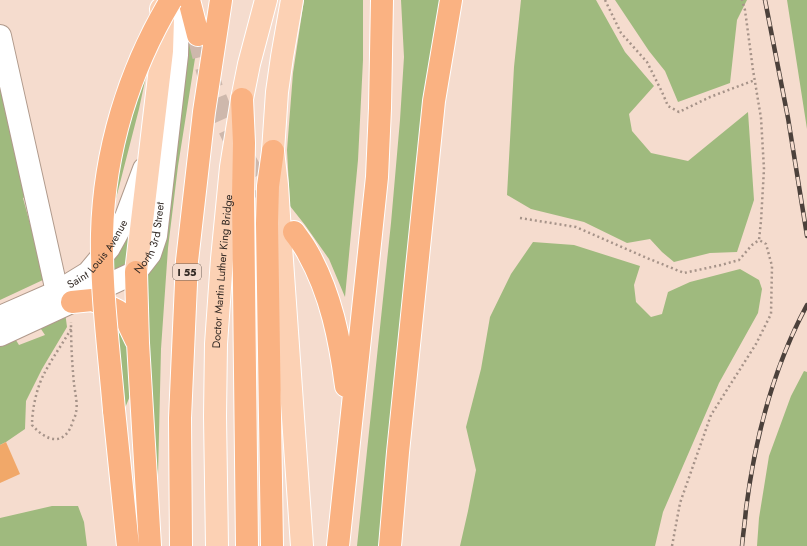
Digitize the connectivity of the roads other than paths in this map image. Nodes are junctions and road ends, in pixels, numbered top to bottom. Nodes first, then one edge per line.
1 (159, 0) edge
2 (171, 0) edge
3 (176, 0) edge
4 (189, 0) edge
5 (221, 0) edge
6 (266, 0) edge
7 (292, 0) edge
8 (382, 0) edge
9 (451, 0) edge
10 (198, 35) tunnel mouth
11 (0, 36) edge
12 (242, 100) junction
13 (151, 149) junction
14 (272, 151) junction
15 (294, 232) dead end
16 (136, 272) junction
17 (65, 297) junction
18 (0, 317) edge
19 (0, 335) edge
20 (138, 343) junction
21 (350, 425) junction
22 (128, 546) edge
23 (150, 546) edge
24 (182, 546) edge
25 (217, 546) edge
26 (247, 546) edge
27 (272, 546) edge
28 (302, 546) edge
29 (338, 546) edge
30 (390, 546) edge

1 - 13 main road, North 3rd Street
2 - 22 highway, bridge
3 - 16 street, North 3rd Street
4 - 10 highway
5 - 24 highway, I 55
6 - 12 main road, Doctor Martin Luther King Bridge
7 - 14 main road
8 - 21 highway
9 - 30 highway
11 - 17 street
12 - 25 main road, Doctor Martin Luther King Bridge
12 - 26 highway
13 - 16 main road, North 3rd Street
13 - 17 street, Saint Louis Avenue
14 - 27 highway
14 - 28 main road
15 - 21 highway
16 - 17 street, Saint Louis Avenue
16 - 20 highway
17 - 18 street, Saint Louis Avenue
17 - 19 street, Saint Louis Avenue
17 - 20 highway
20 - 23 highway
21 - 29 highway

